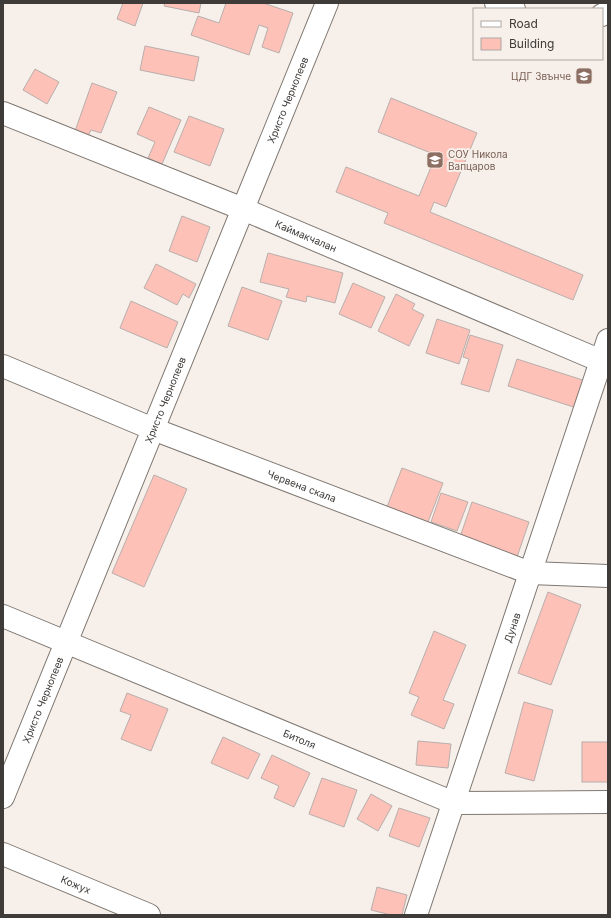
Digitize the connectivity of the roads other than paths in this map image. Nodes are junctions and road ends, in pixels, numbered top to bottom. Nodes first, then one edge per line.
1 (326, 3) edge
2 (496, 3) edge
3 (511, 8) edge
4 (3, 113) edge
5 (243, 209) junction
6 (608, 340) edge
7 (605, 361) edge
8 (3, 366) edge
9 (153, 429) junction
10 (530, 573) junction
11 (608, 576) edge
12 (3, 616) edge
13 (66, 642) junction
14 (3, 797) edge
15 (608, 802) edge
16 (454, 803) junction
17 (3, 854) edge
18 (149, 915) edge
19 (416, 915) edge

1 - 5 street, Христо Чернопеев
2 - 3 street
4 - 5 street, Каймакчалан
5 - 7 street, Каймакчалан
5 - 9 street, Христо Чернопеев
6 - 7 street, Дунав
7 - 10 street, Дунав
8 - 9 street, Червена скала
9 - 10 street, Червена скала
9 - 13 street, Христо Чернопеев
10 - 11 street, Червена скала
10 - 16 street, Дунав
12 - 13 street, Битоля
13 - 14 street, Христо Чернопеев
13 - 16 street, Битоля
15 - 16 street, Битоля
16 - 19 street, Дунав
17 - 18 street, Кожух

